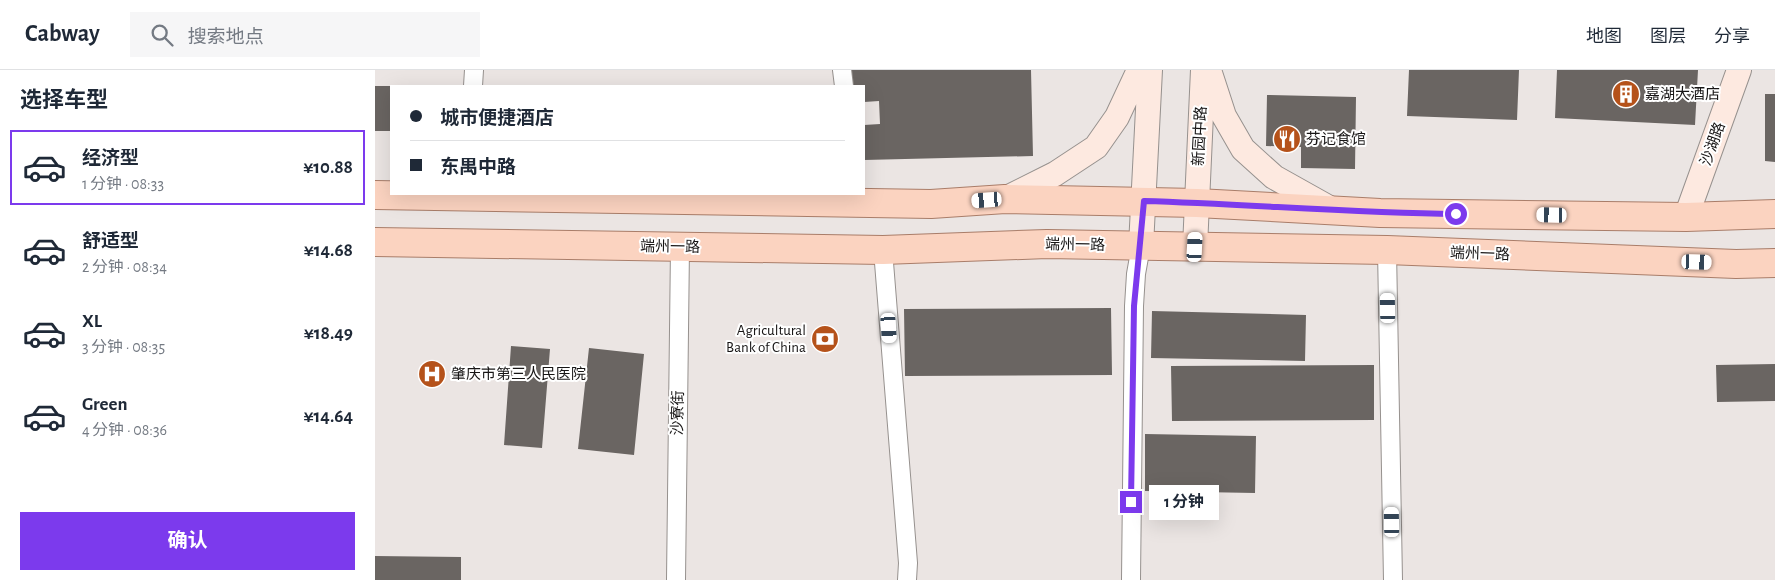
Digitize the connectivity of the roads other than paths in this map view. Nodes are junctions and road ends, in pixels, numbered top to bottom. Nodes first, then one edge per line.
1 (474, 70) edge
2 (842, 70) edge
3 (1139, 70) edge
4 (1150, 70) edge
5 (1203, 70) edge
6 (1209, 70) edge
7 (1739, 70) edge
8 (473, 85) edge
9 (844, 85) edge
10 (375, 195) edge
11 (470, 195) edge
12 (853, 198) edge
13 (1005, 199) junction
14 (1144, 201) junction
15 (1197, 203) junction
16 (931, 204) junction
17 (1286, 208) junction
18 (1333, 210) junction
19 (1775, 214) edge
20 (1686, 217) junction
21 (375, 242) edge
22 (1141, 246) junction
23 (680, 247) junction
24 (1195, 247) junction
25 (931, 248) junction
26 (1286, 248) junction
27 (883, 250) junction
28 (1387, 250) junction
29 (1775, 263) edge
30 (676, 580) edge
31 (907, 580) edge
32 (1131, 580) edge
33 (1393, 580) edge

1 - 8 street
2 - 9 street
3 - 13 main road
4 - 14 main road
5 - 15 main road, 新园中路
6 - 18 main road
7 - 20 main road, 沙湖路
10 - 11 main road
11 - 12 main road
12 - 16 main road
13 - 14 main road
13 - 16 main road
14 - 15 main road
14 - 22 main road
15 - 17 main road
15 - 24 main road, 新园中路
16 - 25 main road
17 - 18 main road
17 - 26 main road
18 - 20 main road
19 - 20 main road
21 - 23 main road, 端州一路
22 - 24 main road, 端州一路
22 - 25 main road, 端州一路
22 - 32 street
23 - 27 main road, 端州一路
23 - 30 street, 沙寮街
24 - 26 main road, 端州一路
25 - 27 main road, 端州一路
26 - 28 main road, 端州一路
27 - 31 street
28 - 29 main road, 端州一路
28 - 33 street

